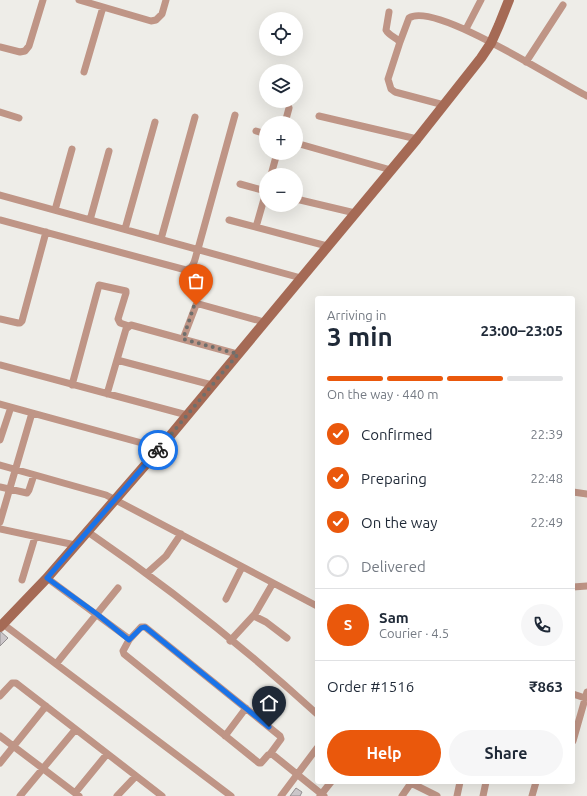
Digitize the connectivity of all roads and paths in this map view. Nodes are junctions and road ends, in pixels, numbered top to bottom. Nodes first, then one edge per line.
1 (43, 0) edge
2 (79, 0) edge
3 (166, 0) edge
4 (481, 0) edge
5 (509, 0) edge
6 (563, 5) dead end
7 (103, 7) junction
8 (389, 12) dead end
9 (466, 29) junction
10 (400, 42) junction
11 (491, 43) junction
12 (0, 47) edge
13 (526, 62) junction
14 (84, 72) dead end
15 (587, 95) edge
16 (444, 105) junction
17 (289, 108) dead end
18 (0, 112) edge
19 (235, 116) dead end
20 (287, 116) edge
21 (319, 116) dead end
22 (196, 117) dead end
23 (19, 118) dead end
24 (155, 122) dead end
25 (256, 131) dead end
26 (259, 132) edge
27 (417, 139) junction
28 (303, 145) edge
29 (72, 149) dead end
30 (109, 151) dead end
31 (391, 170) junction
32 (240, 184) dead end
33 (259, 190) edge
34 (0, 195) edge
35 (303, 201) edge
36 (55, 210) junction
37 (260, 212) edge
38 (355, 213) junction
39 (0, 220) edge
40 (90, 220) junction
41 (229, 220) dead end
42 (256, 227) junction
43 (125, 229) junction
44 (46, 232) junction
45 (161, 239) junction
46 (327, 246) junction
47 (198, 249) junction
48 (301, 278) junction
49 (0, 319) edge
50 (264, 322) junction
51 (129, 326) junction
52 (183, 339) junction
53 (238, 354) junction
54 (117, 360) junction
55 (0, 365) edge
56 (72, 385) junction
57 (212, 385) junction
58 (107, 394) junction
59 (0, 404) edge
60 (11, 407) junction
61 (32, 413) junction
62 (187, 415) junction
63 (0, 440) edge
64 (160, 448) junction
65 (0, 465) edge
66 (15, 470) junction
67 (34, 475) junction
68 (0, 487) edge
69 (9, 489) junction
70 (575, 492) edge
71 (587, 494) edge
72 (115, 500) junction
73 (0, 522) edge
74 (0, 529) edge
75 (88, 532) junction
76 (181, 534) junction
77 (35, 536) junction
78 (75, 545) junction
79 (242, 567) junction
80 (147, 573) junction
81 (47, 578) junction
82 (22, 580) dead end
83 (273, 583) junction
84 (587, 586) edge
85 (575, 587) edge
86 (118, 588) dead end
87 (226, 599) dead end
88 (315, 605) edge
89 (97, 614) junction
90 (254, 616) junction
91 (2, 626) edge
92 (287, 638) dead end
93 (129, 640) junction
94 (230, 641) junction
95 (56, 664) junction
96 (575, 694) edge
97 (586, 695) edge
98 (0, 696) edge
99 (46, 706) junction
100 (246, 708) junction
101 (315, 712) edge
102 (575, 729) edge
103 (75, 730) junction
104 (0, 736) edge
105 (225, 736) junction
106 (13, 747) junction
107 (315, 751) edge
108 (107, 754) junction
109 (270, 754) junction
110 (0, 763) edge
111 (43, 769) junction
112 (298, 775) junction
113 (136, 776) junction
114 (330, 784) edge
115 (409, 784) edge
116 (412, 784) edge
117 (460, 784) edge
118 (486, 784) edge
119 (535, 784) edge
120 (77, 795) edge
121 (228, 795) edge
122 (322, 795) edge
123 (484, 795) edge
124 (20, 796) edge
125 (117, 796) edge
126 (162, 796) edge
127 (281, 796) edge
128 (402, 796) edge
129 (437, 796) edge
130 (457, 796) edge
131 (532, 796) edge

1 - 12 street
2 - 7 street
3 - 7 street
4 - 9 street
5 - 11 street
6 - 13 street
7 - 14 street
8 - 10 street
9 - 10 street
9 - 11 street
10 - 16 street
11 - 13 street
11 - 16 street
13 - 15 street
16 - 27 street
17 - 20 street
18 - 23 street
19 - 47 street
21 - 27 street
22 - 45 street
24 - 43 street
25 - 26 street
27 - 31 street
28 - 31 street
29 - 36 street
30 - 40 street
31 - 38 street
32 - 33 street
34 - 36 street
35 - 38 street
36 - 40 street
37 - 42 street
38 - 46 street
39 - 44 street
40 - 43 street
41 - 42 street
42 - 46 street
43 - 45 street
44 - 47 street
44 - 49 street
45 - 47 street
46 - 48 street
47 - 48 street
48 - 50 street
50 - 52 street
50 - 53 street
51 - 52 street
51 - 54 street
51 - 56 street
52 - 53 street
53 - 57 street
54 - 57 street
54 - 58 street
55 - 56 street
56 - 58 street
57 - 62 street
58 - 62 street
59 - 60 street
60 - 61 street
60 - 63 street
61 - 64 street
61 - 66 street
62 - 64 street
64 - 72 street
65 - 66 street
66 - 67 street
66 - 69 street
67 - 69 street
67 - 72 street
68 - 69 street
69 - 73 street
70 - 71 street
72 - 75 street
72 - 76 street
74 - 77 street
75 - 78 street
75 - 80 street
76 - 79 street
76 - 80 street
77 - 78 street
77 - 82 street
78 - 81 street
79 - 83 street
79 - 87 street
80 - 94 street
81 - 89 street
81 - 91 street
83 - 88 street
83 - 90 street
84 - 85 street
86 - 89 street
89 - 93 street
89 - 95 street
90 - 92 street
90 - 94 street
91 - 95 street
93 - 100 street
93 - 105 street
94 - 101 street
95 - 121 street
96 - 97 street
97 - 102 street
98 - 99 street
99 - 103 street
99 - 106 street
100 - 105 street
100 - 109 street
103 - 108 street
103 - 111 street
104 - 106 street
105 - 109 street
106 - 110 street
106 - 111 street
107 - 112 street
108 - 113 street
108 - 120 street
109 - 112 street
111 - 120 street
111 - 124 street
112 - 122 street
112 - 127 street
113 - 125 street
113 - 126 street
114 - 122 street
115 - 128 street
116 - 129 street
117 - 130 street
118 - 123 street
119 - 131 street

